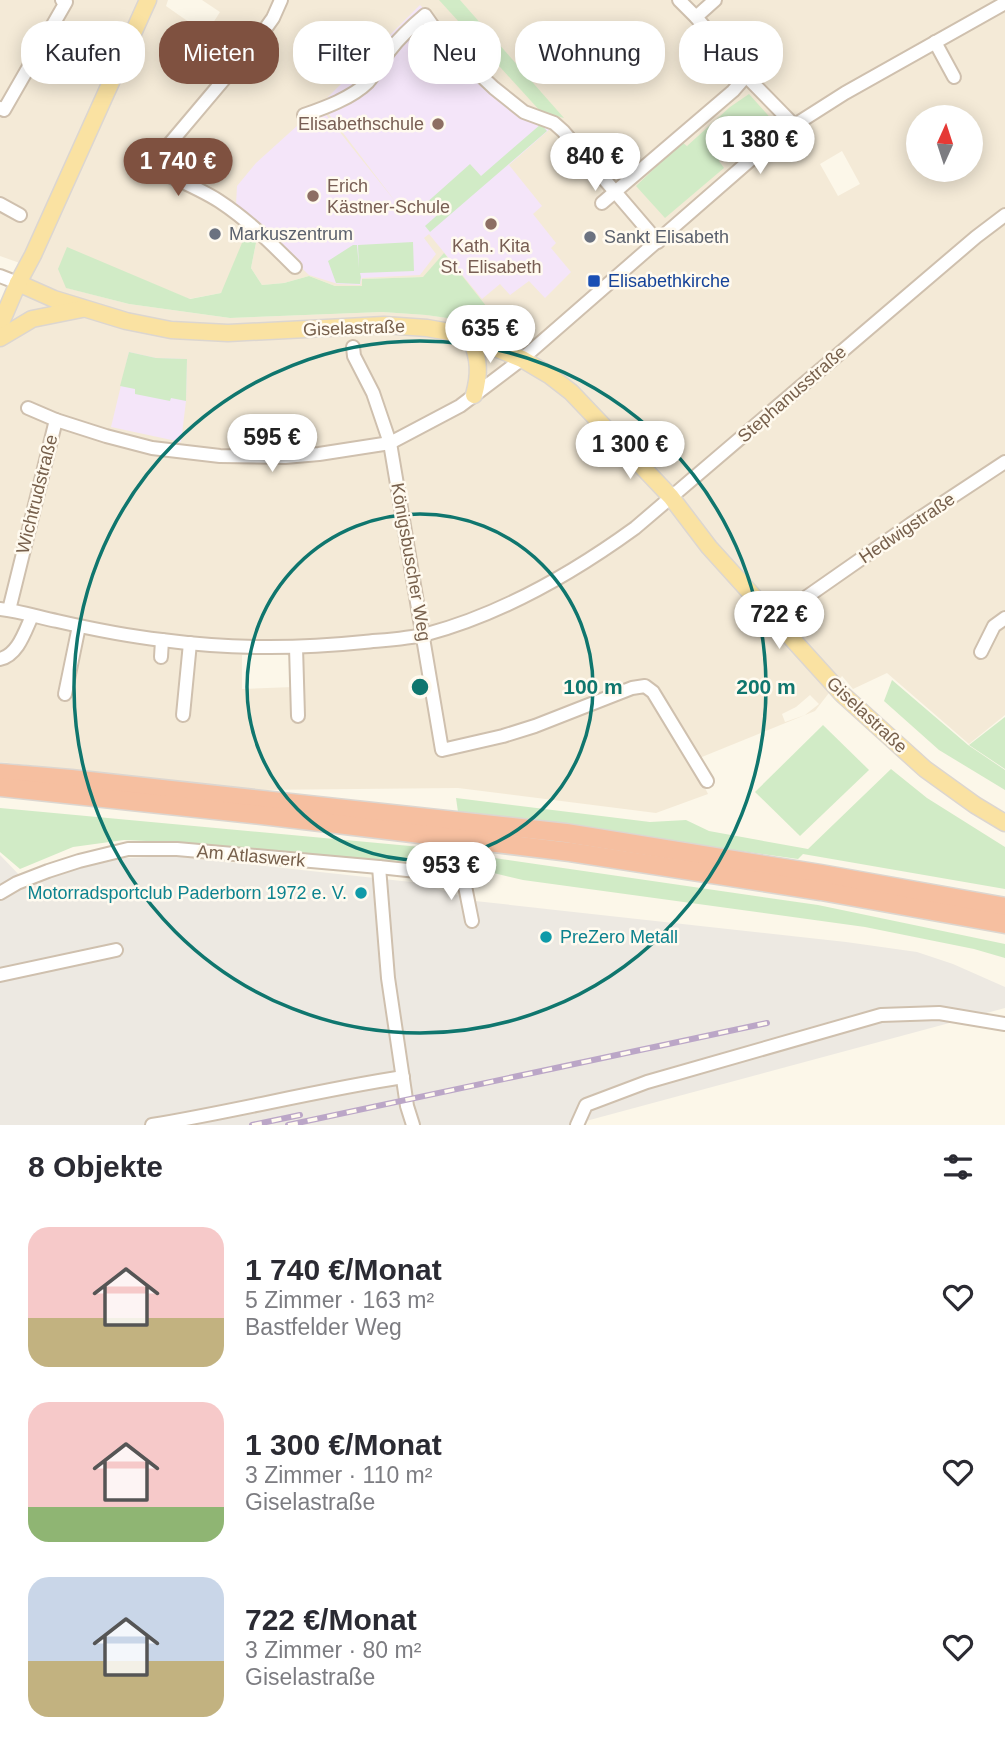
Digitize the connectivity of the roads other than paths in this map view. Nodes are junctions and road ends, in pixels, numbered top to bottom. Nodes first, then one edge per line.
1 (62, 0) edge
2 (147, 0) edge
3 (281, 0) edge
4 (679, 0) edge
5 (715, 0) edge
6 (1005, 3) edge
7 (696, 17) junction
8 (699, 21) edge
9 (935, 42) junction
10 (954, 77) dead end
11 (739, 84) edge
12 (754, 84) edge
13 (0, 108) edge
14 (304, 115) dead end
15 (794, 125) junction
16 (615, 191) junction
17 (602, 203) dead end
18 (0, 204) edge
19 (20, 215) dead end
20 (1005, 215) edge
21 (658, 242) junction
22 (295, 267) dead end
23 (0, 276) edge
24 (18, 283) junction
25 (85, 308) junction
26 (0, 325) edge
27 (0, 338) edge
28 (471, 338) junction
29 (354, 347) dead end
30 (522, 359) junction
31 (474, 395) junction
32 (28, 408) dead end
33 (56, 420) junction
34 (390, 443) junction
35 (1005, 462) edge
36 (671, 497) junction
37 (4, 610) edge
38 (32, 616) junction
39 (1005, 618) edge
40 (775, 620) junction
41 (79, 626) junction
42 (424, 635) junction
43 (162, 640) junction
44 (190, 643) junction
45 (296, 647) junction
46 (981, 652) dead end
47 (160, 657) dead end
48 (0, 659) edge
49 (65, 694) dead end
50 (183, 715) dead end
51 (299, 716) dead end
52 (0, 773) edge
53 (707, 781) dead end
54 (0, 787) edge
55 (1005, 823) edge
56 (379, 867) junction
57 (0, 893) edge
58 (1005, 907) edge
59 (472, 921) dead end
60 (1005, 924) edge
61 (116, 950) dead end
62 (0, 975) edge
63 (1005, 1024) edge
64 (403, 1077) junction
65 (152, 1125) edge
66 (413, 1125) edge
67 (577, 1125) edge

1 - 13 street
2 - 24 main road
3 - 22 street
4 - 7 street
5 - 7 street
6 - 9 street
7 - 8 street
9 - 10 street
9 - 15 street
11 - 16 street
12 - 15 street
14 - 16 street
15 - 21 street
16 - 17 street
16 - 21 street
18 - 19 street
20 - 36 street, Stephanusstraße
21 - 30 street
23 - 24 street
24 - 25 main road, Giselastraße
24 - 26 main road
25 - 27 main road
25 - 28 main road, Giselastraße
28 - 30 main road, Giselastraße
28 - 31 main road
29 - 34 street, Königsbuscher Weg
30 - 31 street
30 - 36 main road, Giselastraße
31 - 34 street
32 - 33 street
33 - 34 street
33 - 37 street, Wichtrudstraße
34 - 42 street, Königsbuscher Weg
35 - 40 street, Hedwigstraße
36 - 40 main road, Giselastraße
36 - 42 street, Stephanusstraße
37 - 38 street, Stephanusstraße
38 - 41 street, Stephanusstraße
38 - 48 street
39 - 46 street
40 - 55 main road, Giselastraße
41 - 43 street, Stephanusstraße
41 - 49 street
42 - 45 street, Stephanusstraße
42 - 53 street, Königsbuscher Weg
43 - 44 street, Stephanusstraße
43 - 47 street
44 - 45 street, Stephanusstraße
44 - 50 street
45 - 51 street
52 - 58 highway
54 - 60 highway
56 - 57 street, Am Atlaswerk
56 - 59 street, Am Atlaswerk
56 - 64 street
61 - 62 street
63 - 67 street
64 - 65 street
64 - 66 street

